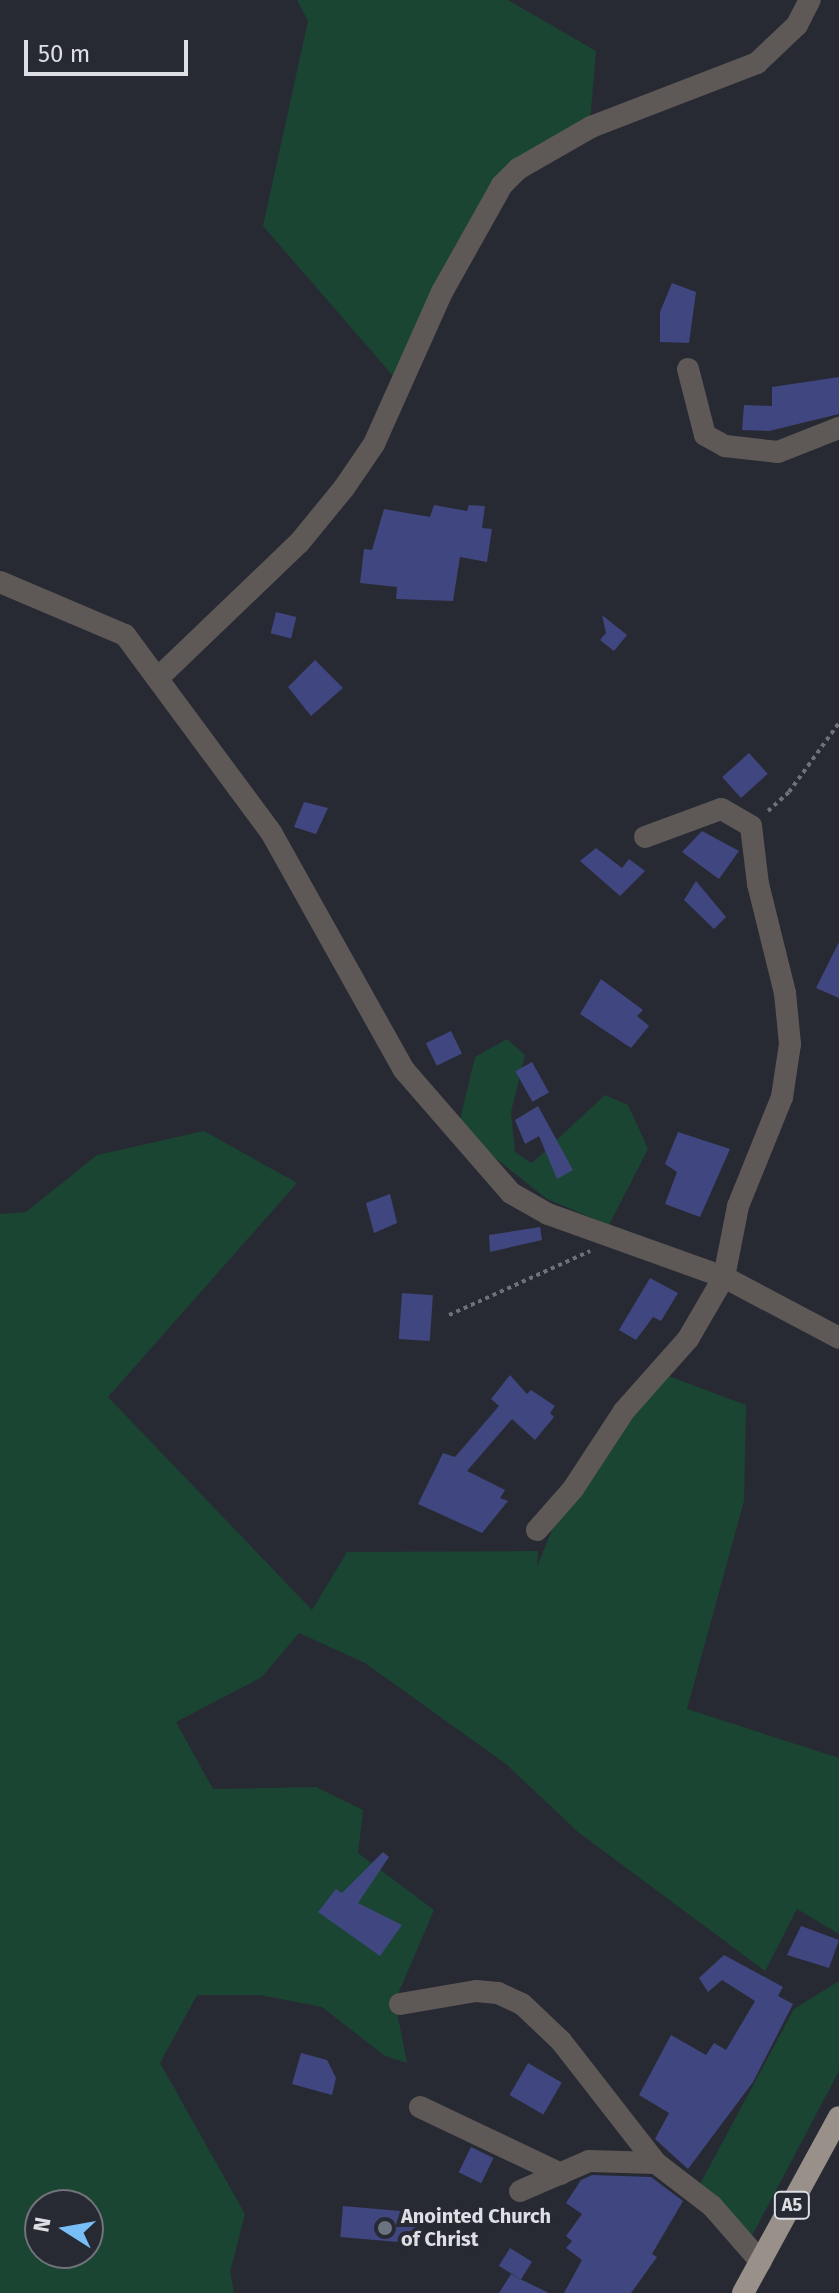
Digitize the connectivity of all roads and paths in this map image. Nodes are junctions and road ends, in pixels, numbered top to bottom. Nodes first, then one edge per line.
1 (810, 0) edge
2 (688, 369) dead end
3 (839, 428) edge
4 (0, 582) edge
5 (158, 678) junction
6 (839, 723) edge
7 (751, 826) junction
8 (645, 837) dead end
9 (618, 1238) junction
10 (724, 1277) junction
11 (449, 1315) dead end
12 (839, 1338) edge
13 (537, 1530) dead end
14 (400, 2004) dead end
15 (420, 2107) dead end
16 (839, 2117) edge
17 (656, 2163) junction
18 (561, 2174) junction
19 (520, 2191) dead end
20 (761, 2262) junction
21 (743, 2293) edge

1 - 5 street
2 - 3 street
4 - 5 street
5 - 9 street
6 - 7 path
7 - 8 street
7 - 10 street
9 - 10 street
9 - 11 path
10 - 12 street
10 - 13 street
14 - 17 street
15 - 18 street
16 - 20 highway, A5
17 - 18 street
17 - 20 street
18 - 19 street
20 - 21 highway, A5

